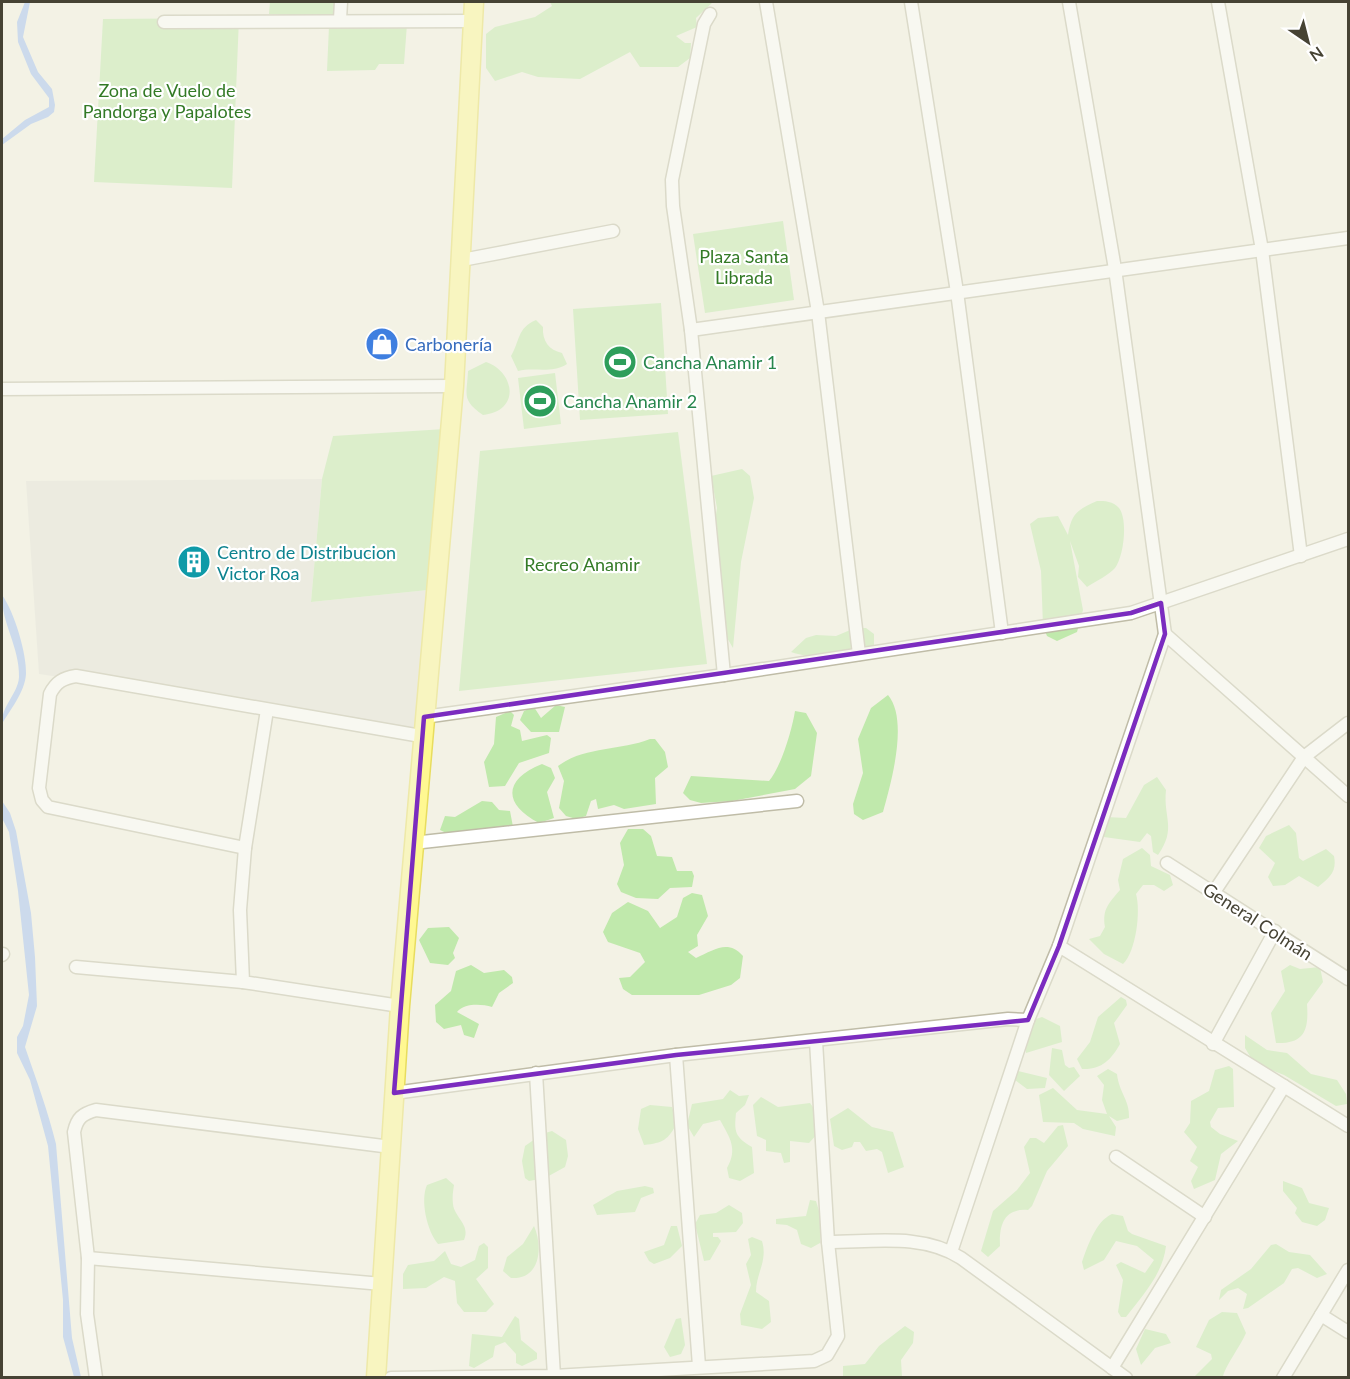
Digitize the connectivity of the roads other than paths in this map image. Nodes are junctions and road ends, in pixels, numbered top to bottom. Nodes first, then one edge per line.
1 (341, 2) edge
2 (474, 2) edge
3 (766, 2) edge
4 (911, 2) edge
5 (1069, 2) edge
6 (1218, 2) edge
7 (710, 14) dead end
8 (340, 19) junction
9 (473, 21) junction
10 (164, 22) dead end
11 (613, 231) dead end
12 (1348, 238) edge
13 (1262, 250) junction
14 (462, 260) junction
15 (1115, 269) junction
16 (957, 292) junction
17 (818, 312) junction
18 (692, 330) junction
19 (454, 386) junction
20 (2, 390) edge
21 (1348, 539) edge
22 (1301, 556) junction
23 (1161, 603) junction
24 (1002, 633) junction
25 (1165, 634) junction
26 (859, 654) junction
27 (724, 675) junction
28 (267, 710) junction
29 (424, 717) junction
30 (1348, 723) edge
31 (421, 736) junction
32 (1304, 757) junction
33 (1348, 796) edge
34 (797, 801) dead end
35 (413, 843) junction
36 (245, 848) junction
37 (1167, 863) dead end
38 (1214, 892) junction
39 (1275, 931) junction
40 (1059, 946) junction
41 (76, 967) dead end
42 (1348, 979) edge
43 (243, 982) junction
44 (400, 1006) junction
45 (1028, 1020) junction
46 (816, 1041) junction
47 (1214, 1044) junction
48 (676, 1055) junction
49 (536, 1073) junction
50 (1284, 1086) junction
51 (394, 1093) junction
52 (1348, 1126) edge
53 (391, 1147) junction
54 (1116, 1157) dead end
55 (1205, 1216) junction
56 (828, 1242) junction
57 (951, 1252) junction
58 (88, 1258) junction
59 (1348, 1270) edge
60 (382, 1284) junction
61 (1321, 1315) junction
62 (1348, 1332) edge
63 (699, 1366) junction
64 (1112, 1368) junction
65 (554, 1376) junction
66 (96, 1377) edge
67 (376, 1377) edge
68 (392, 1377) edge
69 (1126, 1377) edge
70 (1283, 1377) edge

1 - 8 street
2 - 9 main road
3 - 17 street
4 - 16 street
5 - 15 street
6 - 13 street
7 - 18 street
8 - 9 street
8 - 10 street
9 - 14 main road
11 - 14 street
12 - 13 street
13 - 15 street
13 - 22 street
14 - 19 main road
15 - 16 street
15 - 23 street
16 - 17 street
16 - 24 street
17 - 18 street
17 - 26 street
18 - 27 street
19 - 20 street
19 - 29 main road
21 - 22 street
22 - 23 street
23 - 24 street
23 - 25 street
24 - 26 street
25 - 32 street
25 - 40 street
26 - 27 street
27 - 29 street
28 - 31 street
28 - 36 street
28 - 36 street
29 - 31 main road
30 - 32 street
31 - 35 main road
32 - 33 street
32 - 38 street
34 - 35 street
35 - 44 main road
36 - 43 street
37 - 38 street, General Colmán
38 - 39 street, General Colmán
39 - 42 street, General Colmán
39 - 47 street
40 - 45 street
40 - 47 street
41 - 43 street
43 - 44 street
44 - 51 main road
45 - 46 street
45 - 57 street
46 - 48 street
46 - 56 street
47 - 50 street
48 - 49 street
48 - 63 street
49 - 51 street
49 - 65 street
50 - 52 street
50 - 55 street
51 - 53 main road
53 - 58 street
53 - 60 main road
54 - 55 street
55 - 64 street
56 - 57 street
56 - 63 street
57 - 64 street
58 - 60 street
58 - 66 street
59 - 61 street
60 - 67 main road
61 - 62 street
61 - 70 street
63 - 65 street
64 - 69 street
65 - 68 street

